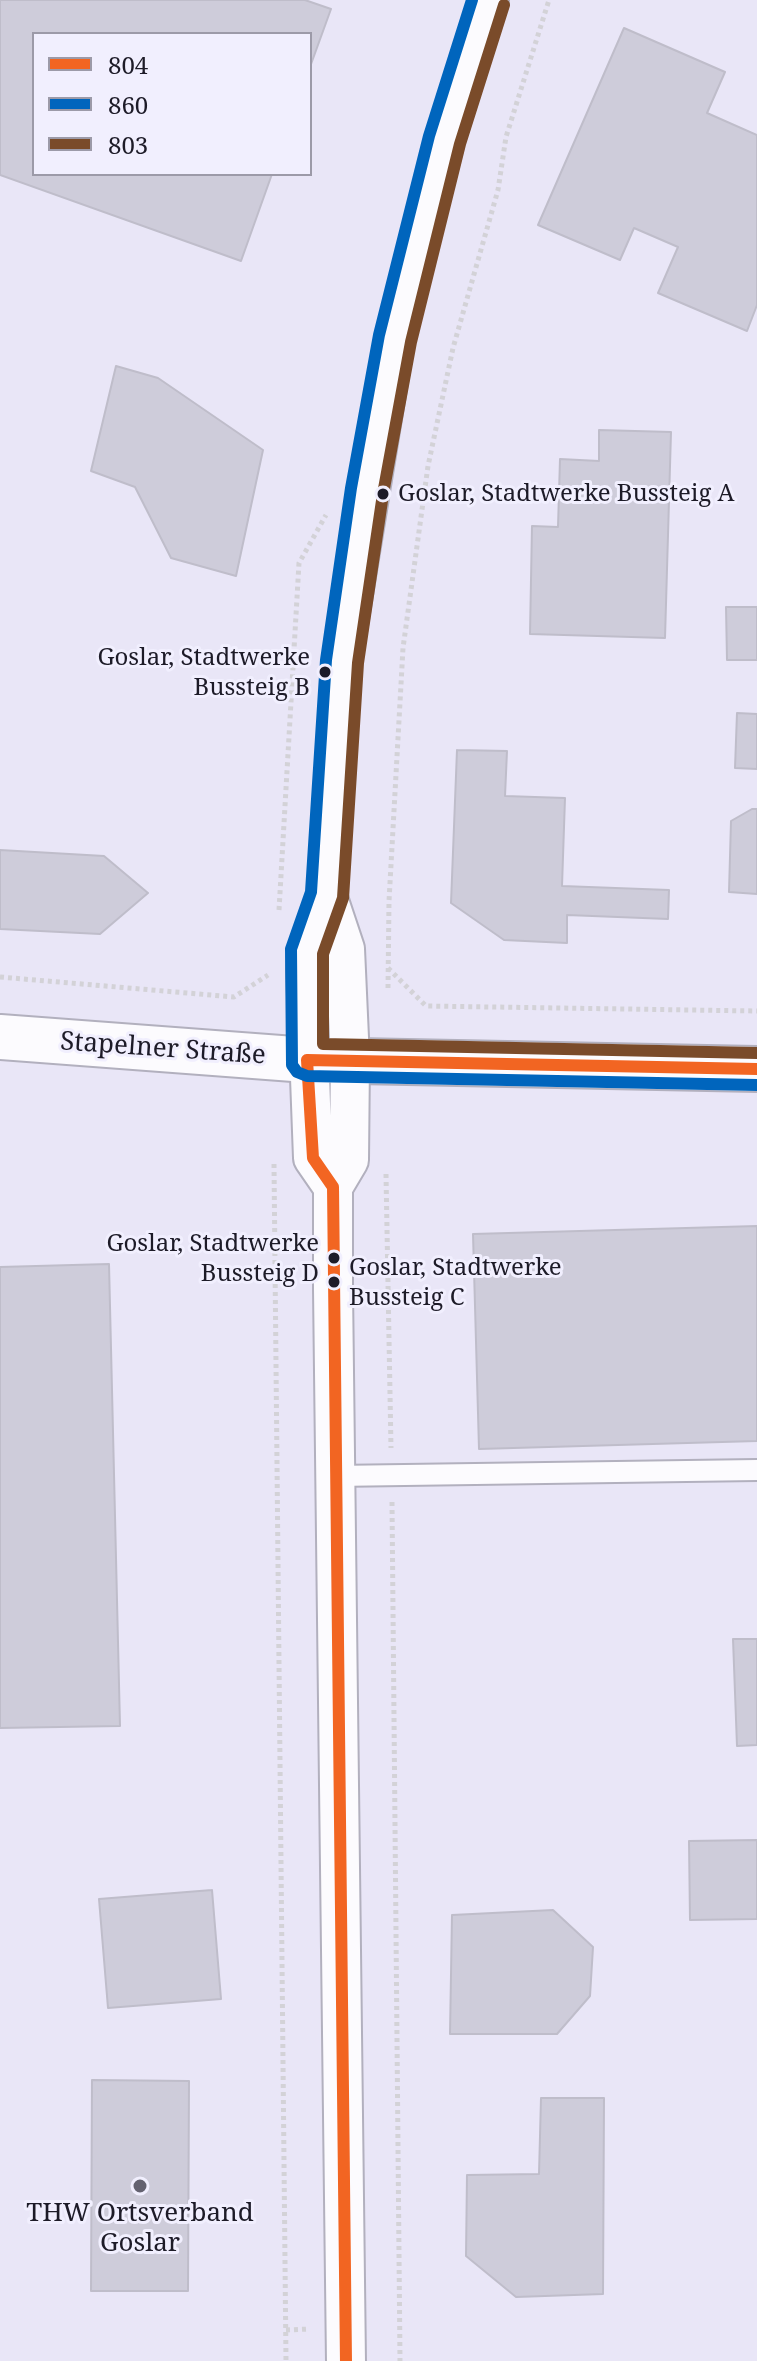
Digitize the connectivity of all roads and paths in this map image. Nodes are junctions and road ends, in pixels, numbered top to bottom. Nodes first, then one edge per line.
1 (489, 0) edge
2 (549, 0) edge
3 (370, 476) junction
4 (327, 895) junction
5 (278, 923) dead end
6 (388, 968) junction
7 (0, 977) edge
8 (275, 984) dead end
9 (388, 999) dead end
10 (757, 1011) edge
11 (0, 1037) edge
12 (307, 1060) junction
13 (350, 1060) junction
14 (757, 1069) edge
15 (274, 1157) dead end
16 (386, 1170) dead end
17 (333, 1187) junction
18 (757, 1470) edge
19 (391, 1474) junction
20 (334, 1476) junction
21 (286, 2361) edge
22 (346, 2361) edge
23 (400, 2361) edge

1 - 3 street
2 - 6 path
3 - 4 street
3 - 5 path
4 - 12 street
4 - 13 street
6 - 9 path
6 - 10 path
7 - 8 path
11 - 12 street, Stapelner Straße
12 - 13 street, Stapelner Straße
12 - 17 street
13 - 14 street, Stapelner Straße
13 - 17 street
15 - 21 path
16 - 19 path
17 - 20 street
18 - 19 lane
19 - 20 lane
19 - 23 path
20 - 22 street

